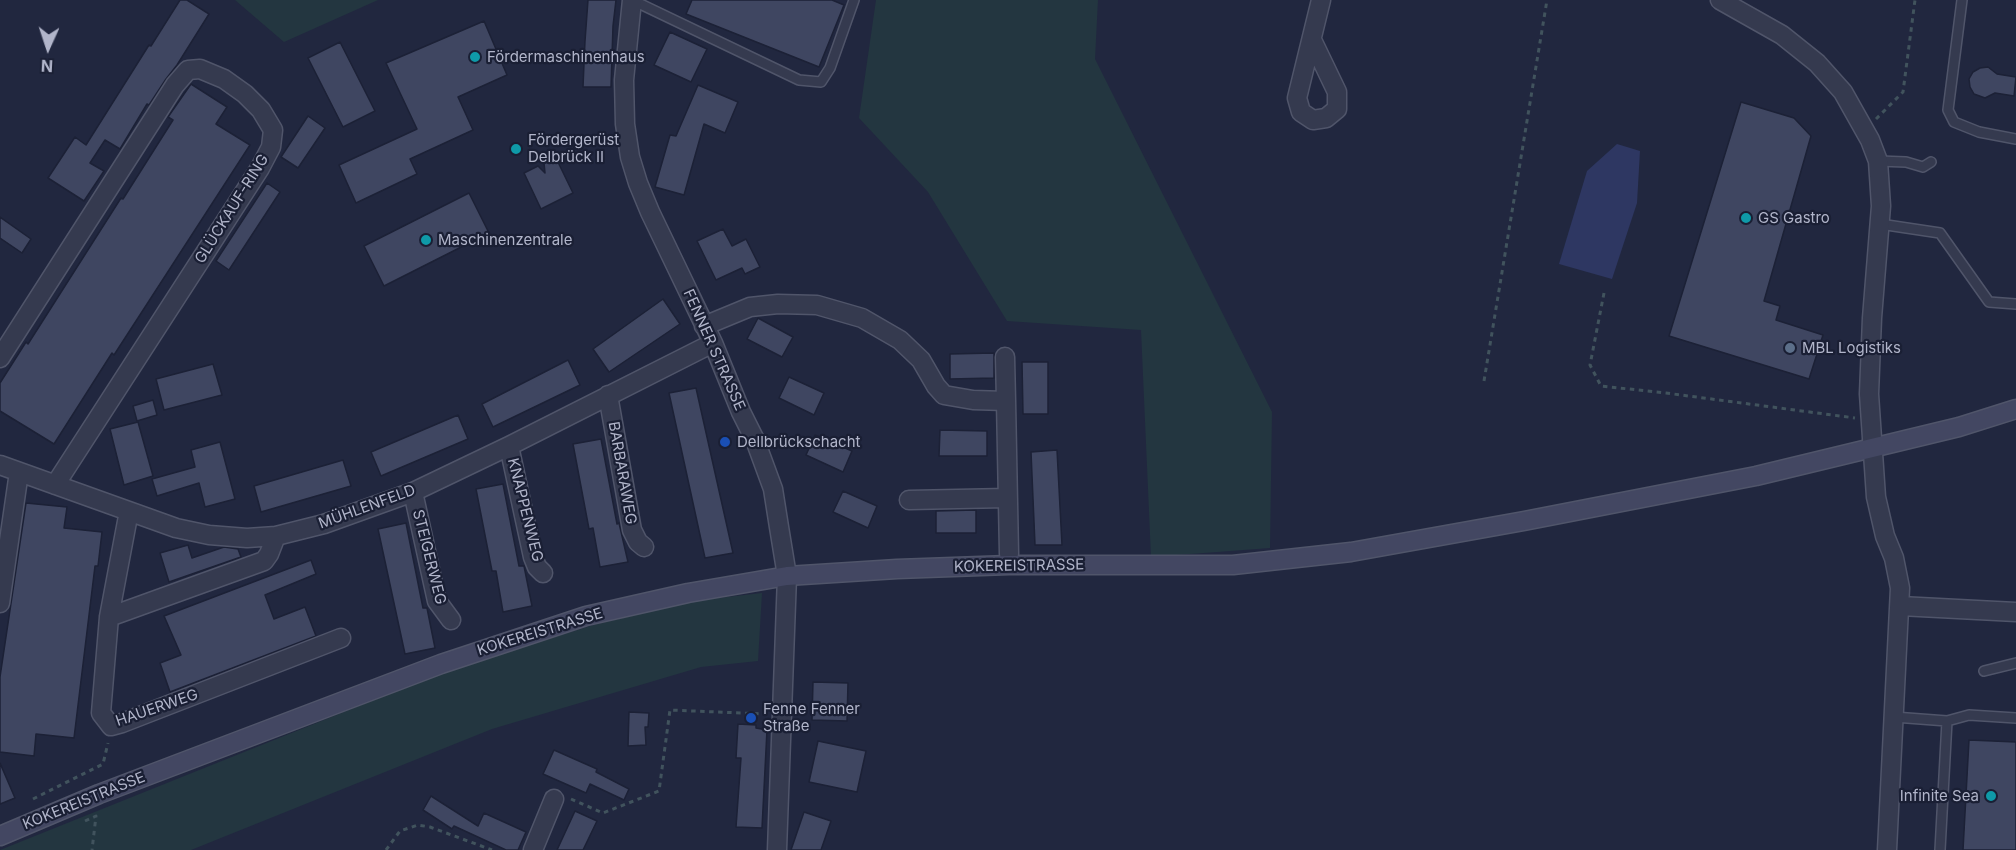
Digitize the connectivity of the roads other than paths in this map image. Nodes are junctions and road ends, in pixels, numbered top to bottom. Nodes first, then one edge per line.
1 (632, 0) edge
2 (854, 0) edge
3 (1321, 0) edge
4 (1720, 0) edge
5 (1962, 0) edge
6 (1312, 40) dead end
7 (2016, 139) edge
8 (1878, 161) junction
9 (1931, 162) dead end
10 (1880, 224) junction
11 (2016, 304) edge
12 (704, 326) junction
13 (713, 343) junction
14 (1005, 357) dead end
15 (0, 358) edge
16 (608, 395) junction
17 (1006, 401) junction
18 (2016, 409) edge
19 (509, 446) junction
20 (1874, 447) junction
21 (0, 465) edge
22 (19, 472) junction
23 (55, 485) junction
24 (413, 492) junction
25 (1007, 498) junction
26 (909, 500) dead end
27 (129, 512) junction
28 (276, 536) junction
29 (644, 547) dead end
30 (1008, 554) dead end
31 (543, 573) dead end
32 (787, 576) junction
33 (0, 603) edge
34 (1900, 606) junction
35 (2016, 612) edge
36 (109, 617) junction
37 (451, 620) dead end
38 (341, 638) dead end
39 (2016, 663) edge
40 (1984, 671) dead end
41 (1894, 717) junction
42 (2016, 718) edge
43 (1947, 721) junction
44 (554, 799) road end
45 (0, 836) edge
46 (533, 850) edge
47 (777, 850) edge
48 (1887, 850) edge
49 (1940, 850) edge

1 - 2 lane
1 - 12 street, FENNER STRASSE
3 - 6 street
4 - 8 street
5 - 7 lane
8 - 9 lane
8 - 10 street
10 - 11 lane
10 - 20 street
12 - 13 street, FENNER STRASSE
12 - 17 street
13 - 16 street, MÜHLENFELD
13 - 32 street, FENNER STRASSE
14 - 17 street
15 - 23 street, GLÜCKAUF-RING
16 - 19 street, MÜHLENFELD
16 - 29 street, BARBARAWEG
17 - 25 street
18 - 20 main road, KOKEREISTRASSE
19 - 24 street, MÜHLENFELD
19 - 31 street, KNAPPENWEG
20 - 32 main road, KOKEREISTRASSE
20 - 34 street
21 - 22 street, MÜHLENFELD
22 - 23 street, MÜHLENFELD
22 - 33 street
23 - 27 street, MÜHLENFELD
24 - 28 street, MÜHLENFELD
24 - 37 street, STEIGERWEG
25 - 26 street
25 - 30 street
27 - 28 street, MÜHLENFELD
27 - 36 street, HAUERWEG
28 - 36 street
32 - 45 main road, KOKEREISTRASSE
32 - 47 street, FENNER STRASSE
34 - 35 street
34 - 41 street
36 - 38 street, HAUERWEG
39 - 40 lane
41 - 43 lane
41 - 48 street
42 - 43 lane
43 - 49 lane
44 - 46 street

